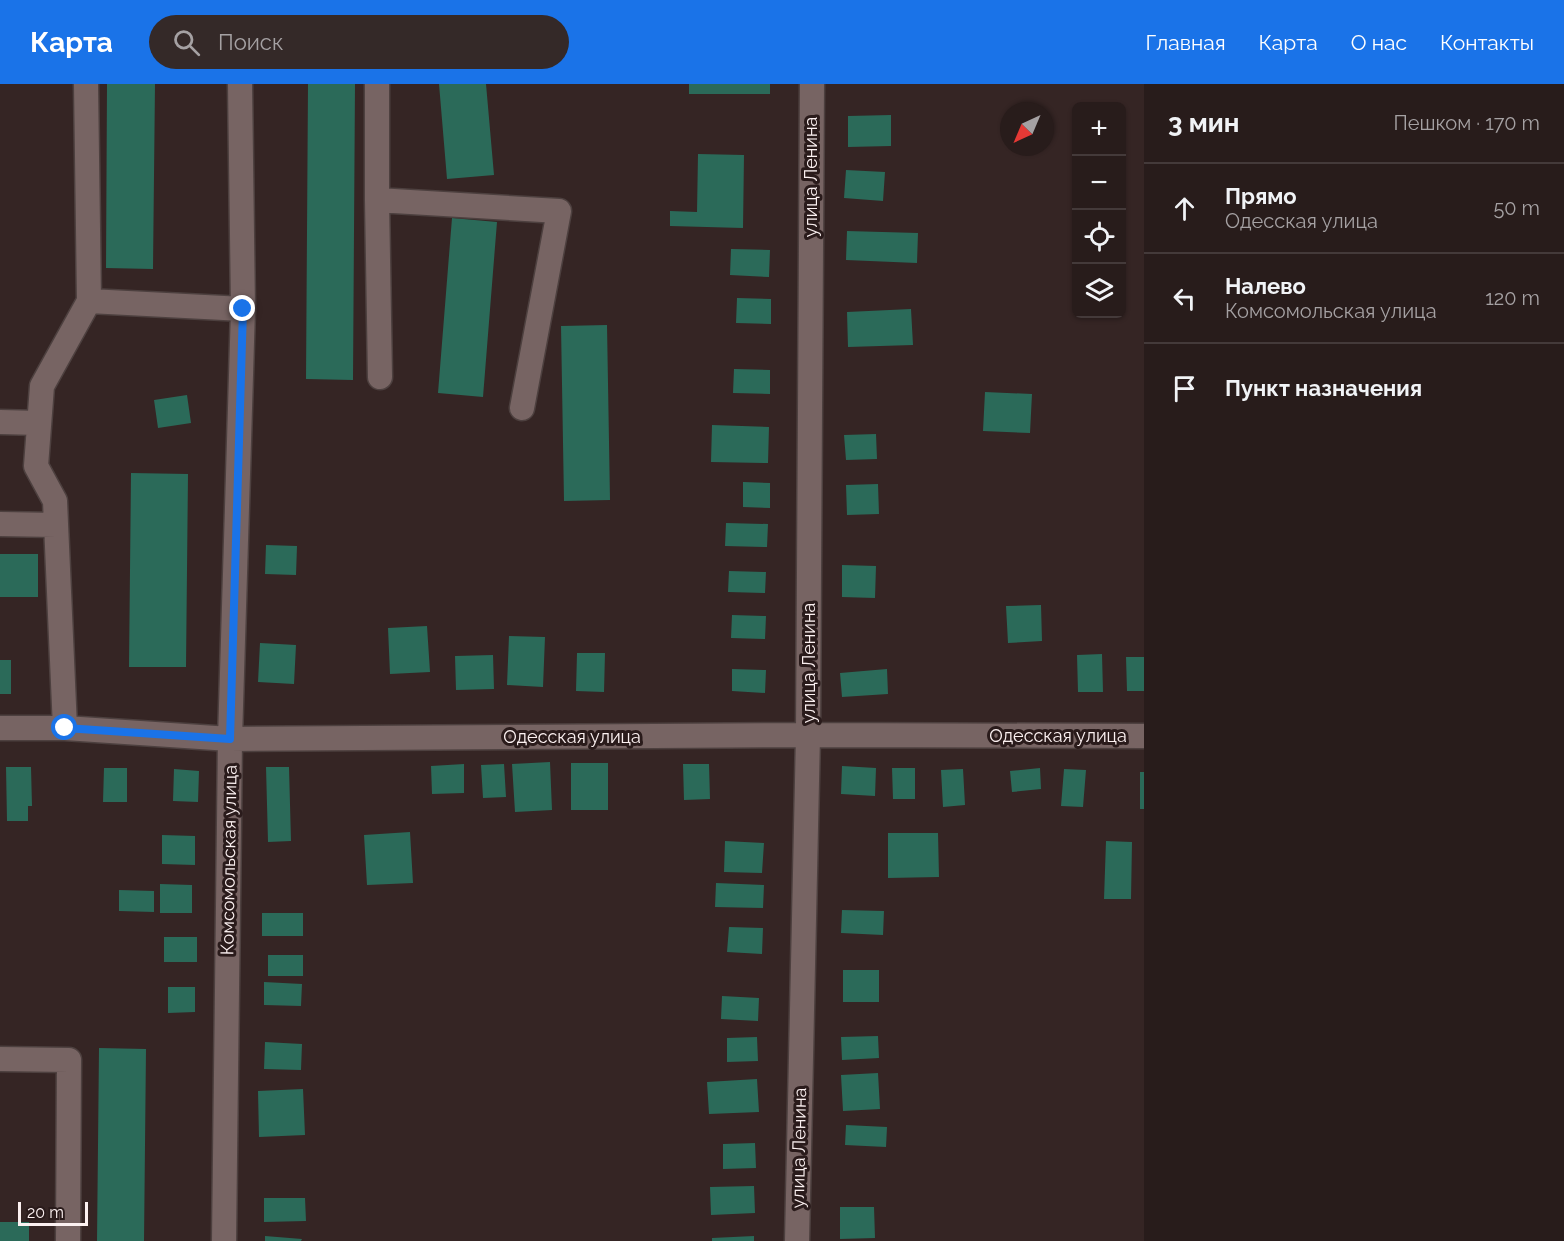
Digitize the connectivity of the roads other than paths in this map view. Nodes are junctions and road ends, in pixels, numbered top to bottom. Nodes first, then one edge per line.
1 (86, 84) edge
2 (240, 84) edge
3 (377, 84) edge
4 (812, 84) edge
5 (376, 200) junction
6 (89, 301) junction
7 (243, 309) junction
8 (380, 377) dead end
9 (522, 408) dead end
10 (0, 422) edge
11 (39, 423) junction
12 (0, 524) edge
13 (56, 525) junction
14 (0, 728) edge
15 (65, 728) junction
16 (808, 735) junction
17 (1144, 736) edge
18 (230, 739) junction
19 (0, 1059) edge
20 (68, 1241) edge
21 (224, 1241) edge
22 (797, 1241) edge

1 - 6 street
2 - 7 street, Комсомольская улица
3 - 5 street
4 - 16 street, улица Ленина
5 - 8 street
5 - 9 street
6 - 7 street
6 - 11 street
7 - 18 street, Комсомольская улица
10 - 11 street
11 - 13 street
12 - 13 street
13 - 15 street
14 - 15 street, Одесская улица
15 - 18 street, Одесская улица
16 - 17 street, Одесская улица
16 - 18 street, Одесская улица
16 - 22 street, улица Ленина
18 - 21 street, Комсомольская улица
19 - 20 street

